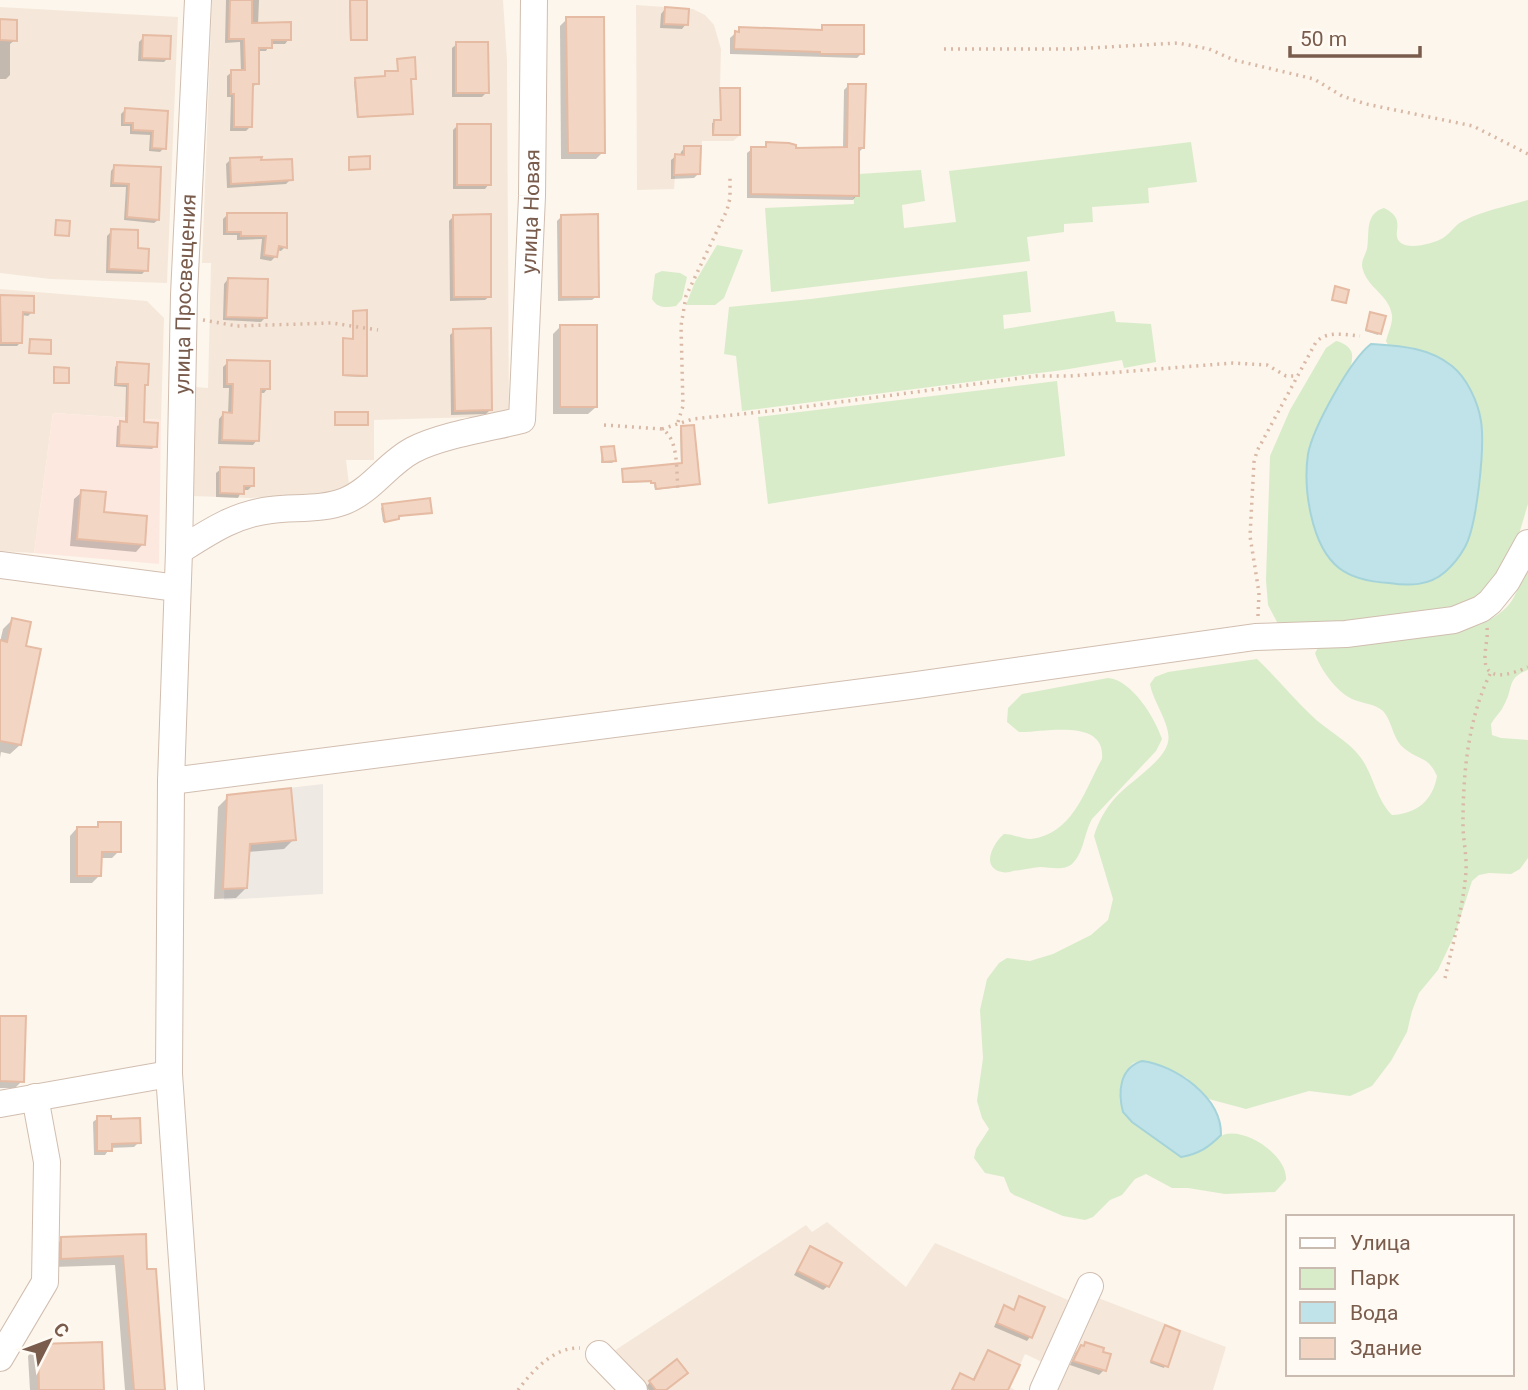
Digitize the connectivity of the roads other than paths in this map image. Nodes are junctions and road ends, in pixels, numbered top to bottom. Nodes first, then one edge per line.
1 (198, 0) edge
2 (534, 0) edge
3 (1528, 543) edge
4 (179, 551) junction
5 (0, 565) edge
6 (177, 588) junction
7 (170, 781) junction
8 (169, 1074) junction
9 (35, 1097) junction
10 (0, 1104) edge
11 (1090, 1286) dead end
12 (599, 1354) road end
13 (0, 1358) edge
14 (191, 1390) edge
15 (634, 1390) edge
16 (1043, 1390) edge

1 - 4 street, улица Просвещения
2 - 4 street, улица Новая
3 - 7 street
4 - 6 street, улица Просвещения
5 - 6 street
6 - 7 street, улица Просвещения
7 - 8 street, улица Просвещения
8 - 9 street
8 - 14 street, улица Просвещения
9 - 10 street
9 - 13 street
11 - 16 street
12 - 15 street

